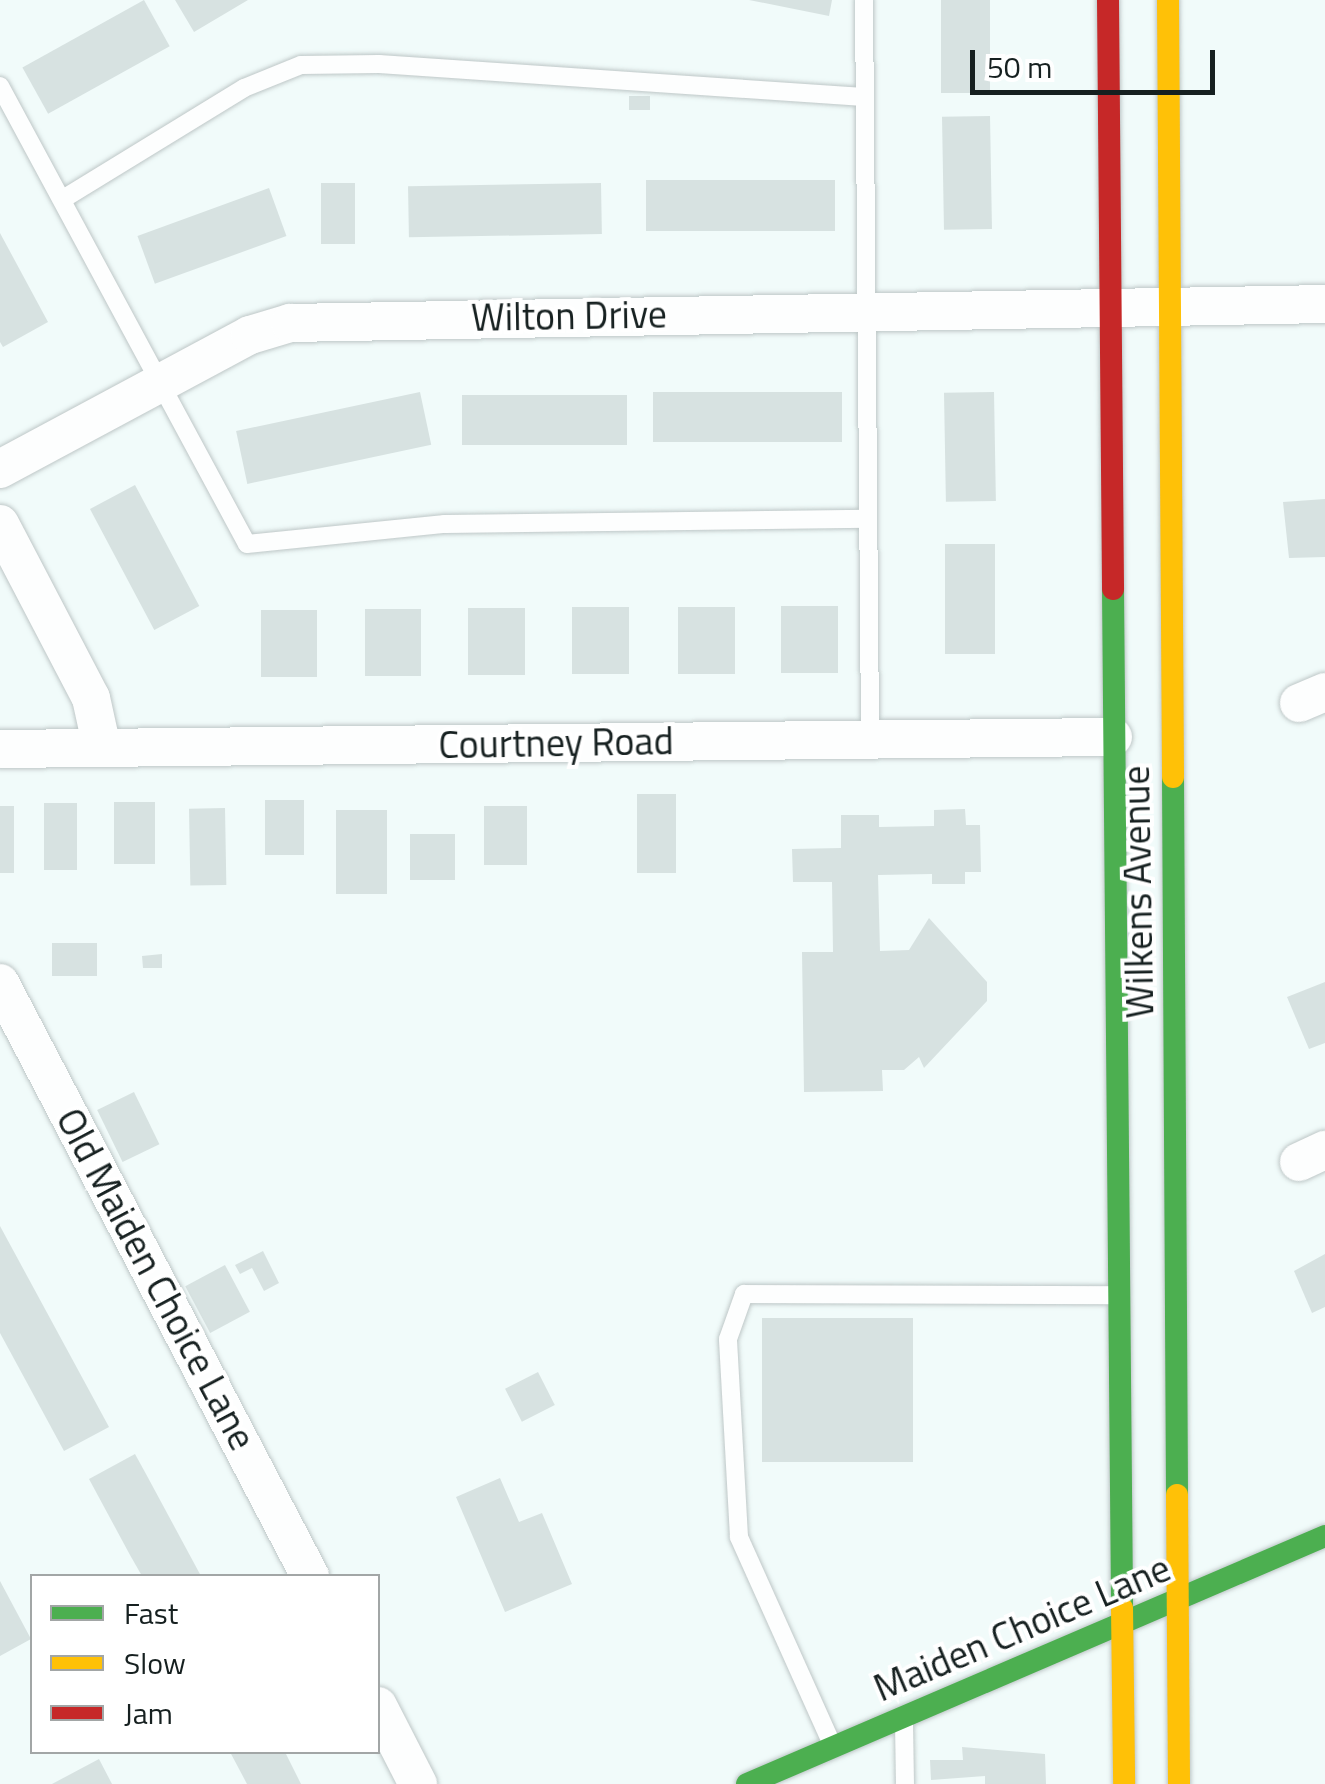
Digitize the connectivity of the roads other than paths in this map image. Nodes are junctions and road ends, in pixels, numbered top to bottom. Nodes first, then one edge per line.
1 (864, 0) edge
2 (1108, 0) edge
3 (1168, 0) edge
4 (0, 86) edge
5 (864, 96) junction
6 (63, 199) junction
7 (1325, 304) edge
8 (1174, 308) junction
9 (1108, 311) junction
10 (866, 313) junction
11 (158, 383) junction
12 (0, 470) edge
13 (868, 519) junction
14 (0, 524) edge
15 (1113, 736) junction
16 (870, 740) junction
17 (102, 748) junction
18 (0, 749) edge
19 (1113, 933) junction
20 (0, 982) edge
21 (1144, 999) dead end
22 (1118, 1295) junction
23 (1154, 1533) dead end
24 (1325, 1536) edge
25 (309, 1574) edge
26 (1177, 1600) junction
27 (1124, 1623) junction
28 (380, 1710) edge
29 (904, 1717) junction
30 (834, 1746) junction
31 (418, 1784) edge
32 (747, 1784) edge
33 (905, 1784) edge
34 (1124, 1784) edge
35 (1179, 1784) edge

1 - 5 lane
2 - 9 main road, Wilkens Avenue
3 - 8 main road, Wilkens Avenue
4 - 6 lane
5 - 6 lane
5 - 10 lane
6 - 11 lane
7 - 8 street, Wilton Drive
8 - 9 street, Wilton Drive
8 - 26 main road, Wilkens Avenue
9 - 10 street, Wilton Drive
9 - 15 main road, Wilkens Avenue
10 - 11 street, Wilton Drive
10 - 13 lane
11 - 12 street, Wilton Drive
11 - 13 lane
13 - 16 lane
14 - 17 street
15 - 16 street, Courtney Road
15 - 19 main road, Wilkens Avenue
16 - 17 street, Courtney Road
17 - 18 street, Courtney Road
19 - 21 main road
19 - 22 main road, Wilkens Avenue
20 - 25 street, Old Maiden Choice Lane
22 - 27 main road, Wilkens Avenue
22 - 30 lane
23 - 26 main road
24 - 26 main road, Maiden Choice Lane
26 - 27 main road, Maiden Choice Lane
26 - 35 main road, Wilkens Avenue
27 - 29 main road, Maiden Choice Lane
27 - 34 main road, Wilkens Avenue
28 - 31 street
29 - 30 main road, Maiden Choice Lane
29 - 33 lane
30 - 32 main road, Maiden Choice Lane

